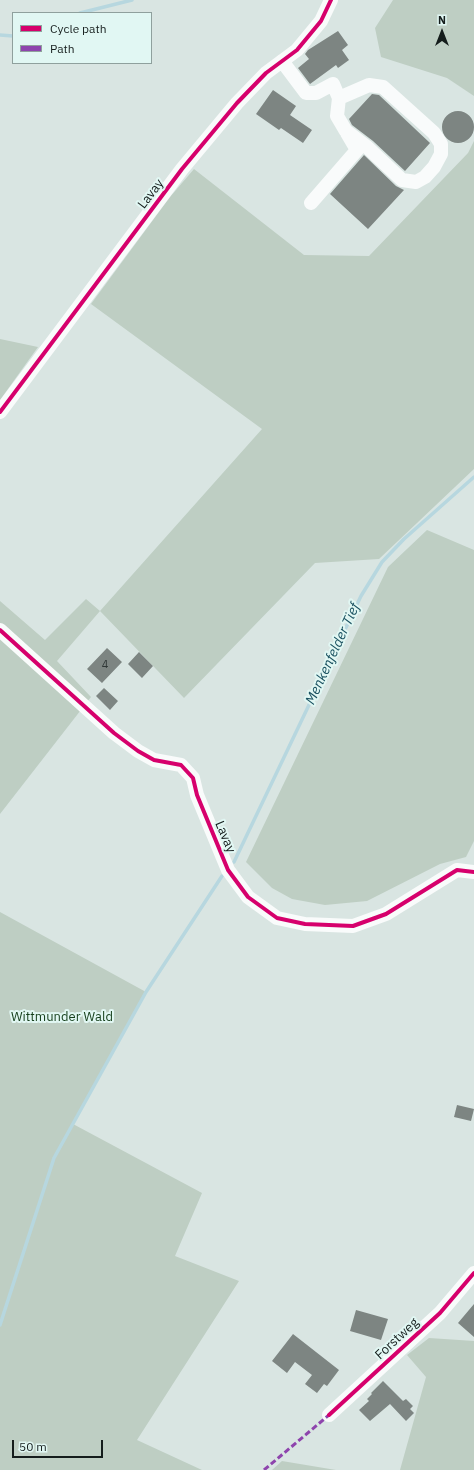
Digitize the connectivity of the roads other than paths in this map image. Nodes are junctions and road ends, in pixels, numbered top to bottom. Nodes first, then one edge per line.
1 (331, 0) edge
2 (282, 61) junction
3 (339, 98) junction
4 (346, 131) junction
5 (311, 203) dead end
6 (0, 412) edge
7 (0, 630) edge
8 (474, 872) edge
9 (474, 1273) edge
10 (329, 1415) dead end

1 - 2 street, Lavay
2 - 3 street
2 - 6 street, Lavay
3 - 4 street
3 - 4 street
4 - 5 street
7 - 8 street, Lavay
9 - 10 street, Forstweg

